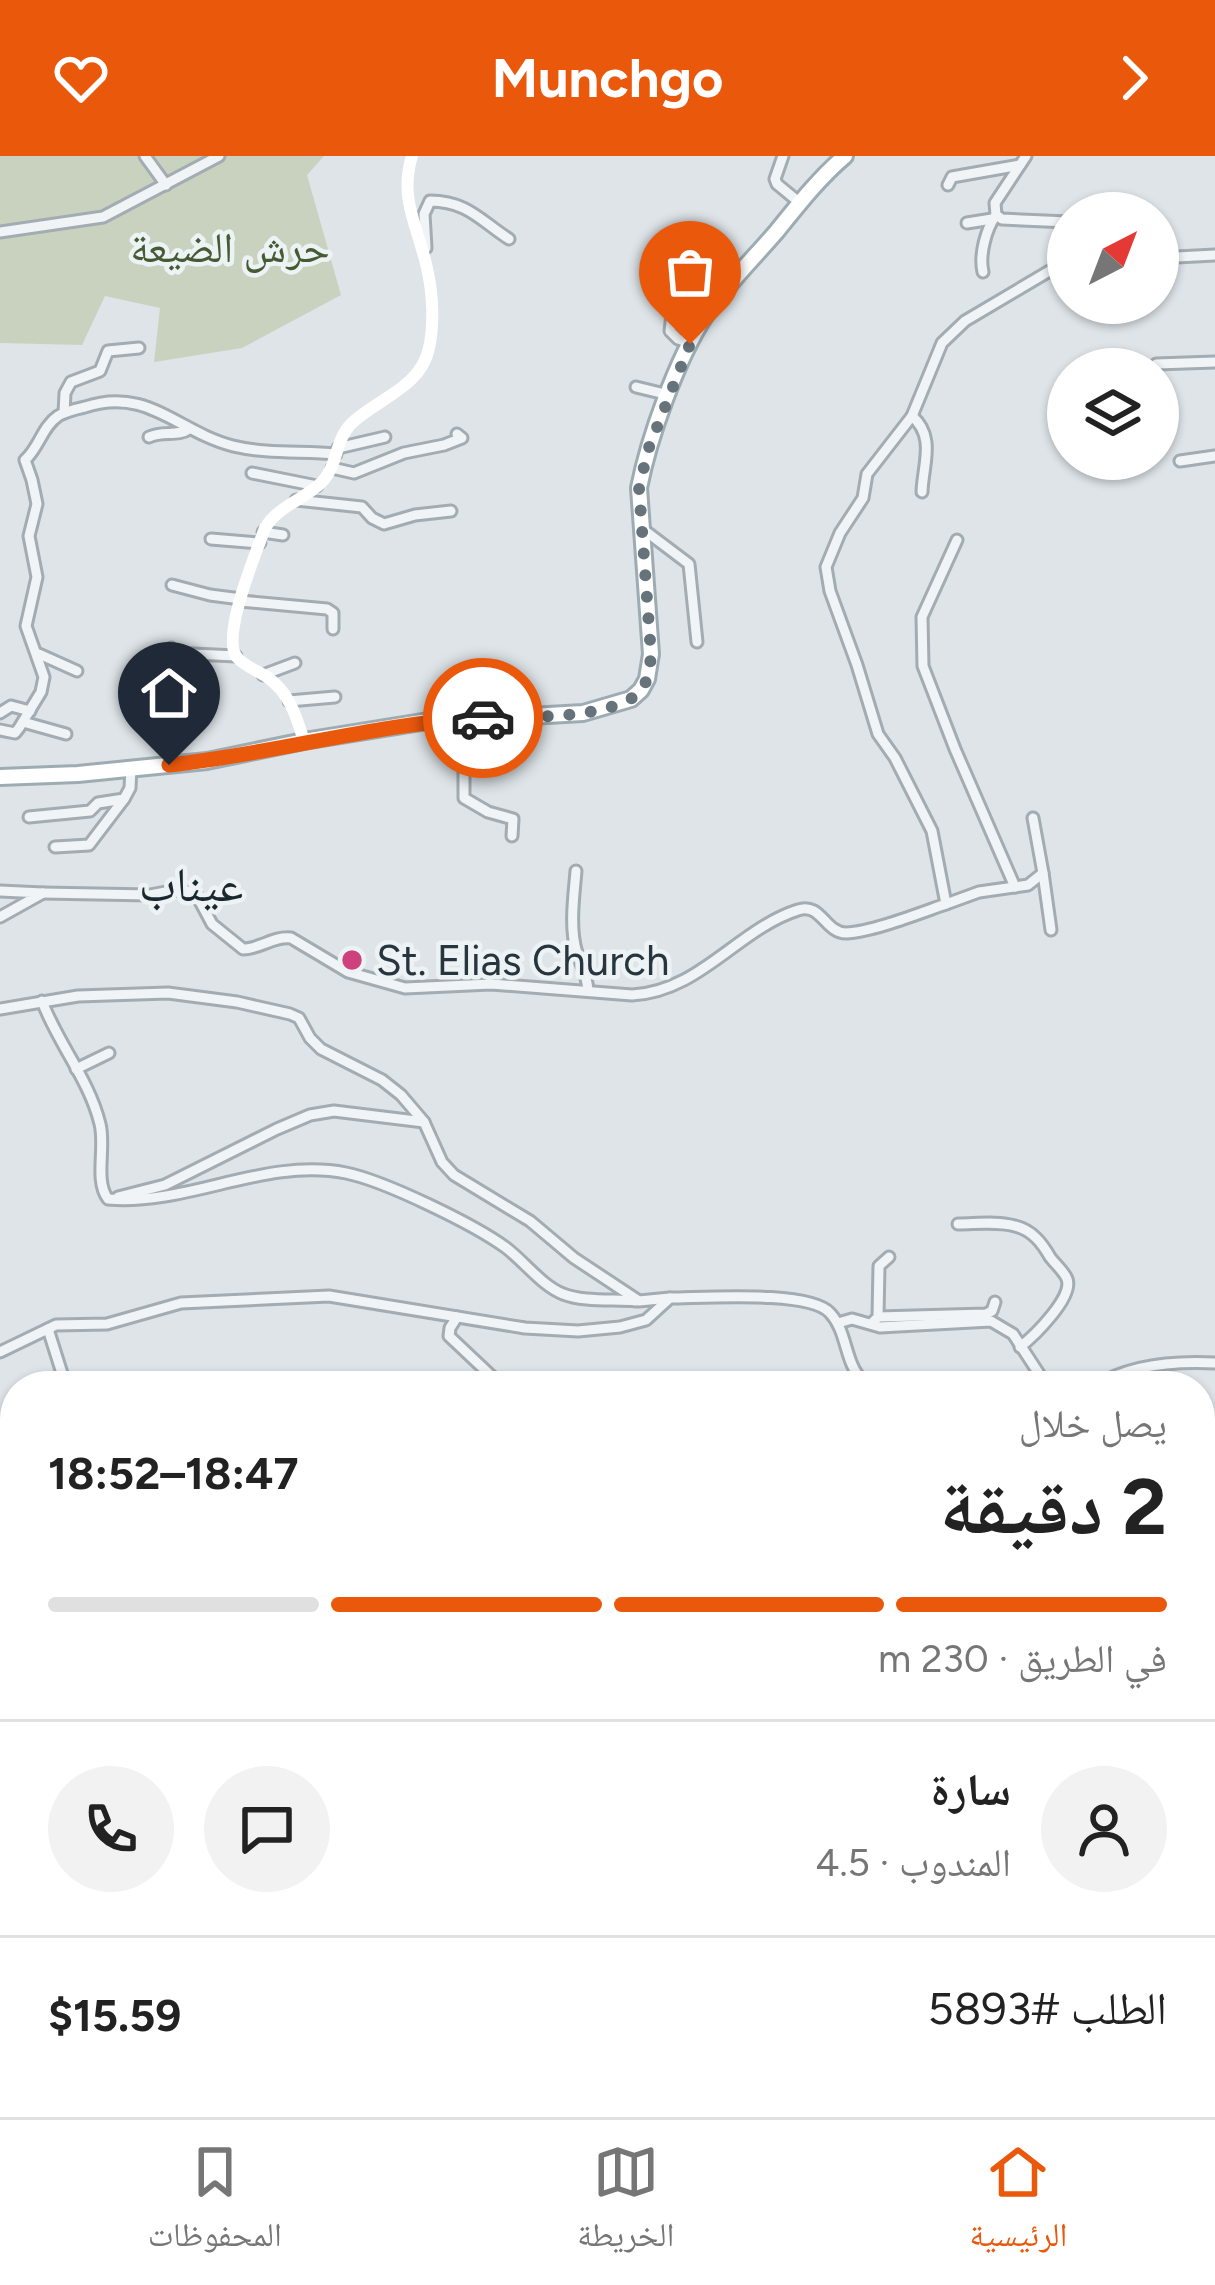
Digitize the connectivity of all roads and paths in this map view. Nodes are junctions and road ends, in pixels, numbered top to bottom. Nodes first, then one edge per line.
1 (145, 156) edge
2 (218, 156) edge
3 (412, 156) edge
4 (783, 156) edge
5 (845, 156) edge
6 (1023, 160) edge
7 (948, 184) dead end
8 (166, 185) junction
9 (800, 202) junction
10 (994, 217) junction
11 (1047, 221) edge
12 (968, 223) dead end
13 (0, 232) edge
14 (509, 239) dead end
15 (1215, 255) edge
16 (1179, 257) edge
17 (428, 271) junction
18 (983, 272) dead end
19 (1047, 272) edge
20 (673, 306) dead end
21 (690, 344) junction
22 (139, 348) dead end
23 (1215, 362) edge
24 (1179, 363) edge
25 (636, 387) dead end
26 (669, 395) junction
27 (64, 413) junction
28 (911, 416) junction
29 (189, 429) junction
30 (457, 434) dead end
31 (149, 437) dead end
32 (385, 437) dead end
33 (1215, 456) edge
34 (335, 457) junction
35 (1180, 461) dead end
36 (252, 473) dead end
37 (317, 486) junction
38 (922, 492) dead end
39 (296, 500) junction
40 (451, 511) dead end
41 (640, 527) junction
42 (283, 535) dead end
43 (262, 537) junction
44 (211, 538) dead end
45 (957, 540) dead end
46 (172, 585) dead end
47 (241, 600) junction
48 (333, 629) dead end
49 (697, 642) dead end
50 (171, 648) dead end
51 (35, 650) junction
52 (195, 655) junction
53 (236, 656) junction
54 (295, 663) dead end
55 (77, 671) dead end
56 (263, 675) junction
57 (180, 687) dead end
58 (335, 697) dead end
59 (290, 701) junction
60 (30, 711) junction
61 (0, 713) edge
62 (464, 719) junction
63 (23, 722) junction
64 (0, 730) edge
65 (66, 734) dead end
66 (304, 741) junction
67 (131, 769) junction
68 (0, 777) edge
69 (124, 799) junction
70 (29, 817) dead end
71 (1033, 818) dead end
72 (512, 836) dead end
73 (55, 848) dead end
74 (576, 871) dead end
75 (1043, 873) junction
76 (1015, 887) junction
77 (0, 890) edge
78 (43, 893) junction
79 (946, 904) junction
80 (0, 916) edge
81 (1051, 930) dead end
82 (589, 991) junction
83 (42, 1001) junction
84 (0, 1009) edge
85 (109, 1052) dead end
86 (76, 1069) junction
87 (424, 1122) junction
88 (108, 1199) junction
89 (958, 1224) dead end
90 (889, 1257) dead end
91 (670, 1298) junction
92 (639, 1301) junction
93 (995, 1301) dead end
94 (457, 1317) junction
95 (873, 1320) junction
96 (838, 1323) junction
97 (48, 1329) junction
98 (1021, 1347) junction
99 (0, 1352) edge
100 (1215, 1363) edge
101 (61, 1371) edge
102 (486, 1371) edge
103 (854, 1371) edge
104 (1037, 1371) edge
105 (1132, 1371) edge

1 - 8 street
2 - 8 street
3 - 17 street
4 - 9 street
5 - 9 main road
6 - 7 street
6 - 10 street
8 - 13 street
9 - 21 main road
10 - 11 street
10 - 12 street
10 - 18 street
14 - 17 street
15 - 16 street
17 - 34 street
19 - 28 street
20 - 21 street
21 - 26 main road
22 - 27 street
23 - 24 street
25 - 26 street
26 - 41 main road
27 - 29 street
27 - 51 street
28 - 38 street
28 - 79 street
29 - 31 street
29 - 34 street
30 - 34 street
32 - 34 street
33 - 35 street
34 - 37 street
36 - 37 street
37 - 39 street
39 - 40 street
39 - 43 street
41 - 49 street
41 - 62 main road
42 - 43 street
43 - 44 street
43 - 47 street
45 - 76 street
46 - 47 street
47 - 48 street
47 - 53 street
50 - 52 street
51 - 55 street
51 - 60 street
52 - 53 street
52 - 57 street
53 - 56 street
54 - 56 street
56 - 59 street
58 - 59 street
59 - 66 street
60 - 61 street
60 - 63 street
62 - 66 main road
62 - 72 street
63 - 64 street
63 - 65 street
66 - 67 main road
67 - 68 main road
67 - 69 street
69 - 70 street
69 - 73 street
71 - 75 street
74 - 82 street
75 - 76 street
75 - 81 street
76 - 79 street
77 - 78 street
78 - 80 street
78 - 82 street
79 - 82 street
83 - 84 street
83 - 86 street
83 - 87 street
85 - 86 street
86 - 88 street
87 - 88 street
87 - 92 street
88 - 92 street
89 - 98 street
90 - 95 street
91 - 92 street
91 - 94 street
91 - 96 street
93 - 95 street
94 - 97 street
94 - 102 street
95 - 96 street
95 - 98 street
96 - 103 street
97 - 99 street
97 - 101 street
98 - 104 street
100 - 105 street

